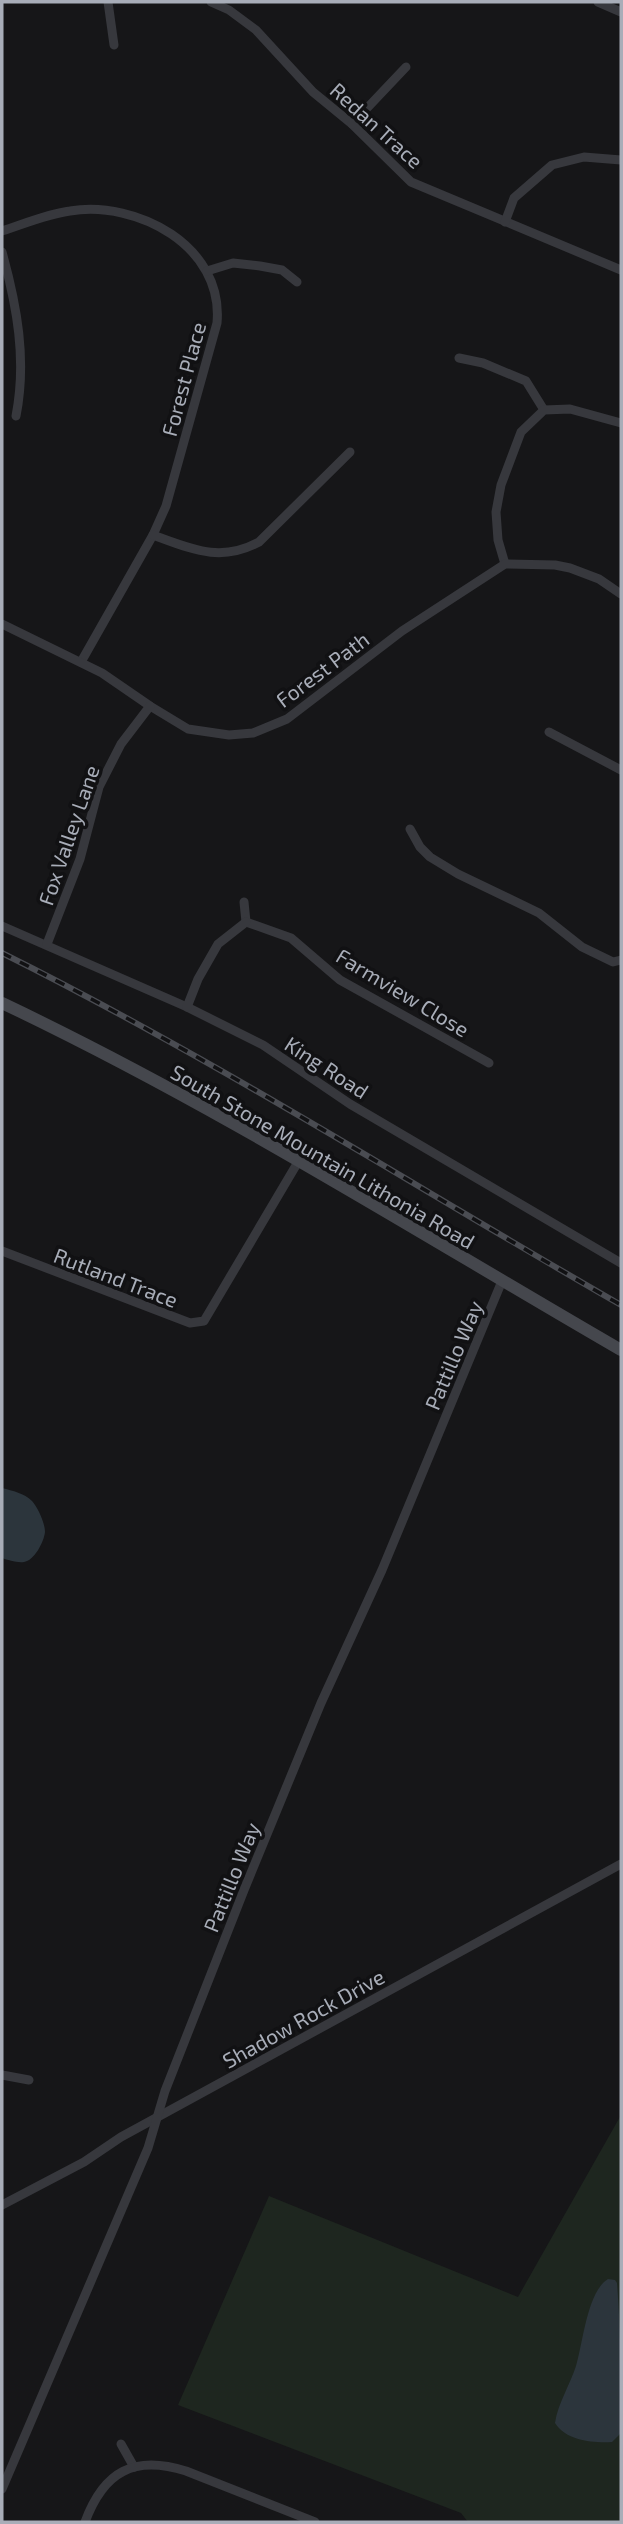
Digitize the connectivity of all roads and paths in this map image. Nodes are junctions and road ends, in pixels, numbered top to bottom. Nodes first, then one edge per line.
1 (108, 2) edge
2 (211, 2) edge
3 (598, 2) edge
4 (621, 12) edge
5 (114, 45) dead end
6 (406, 66) dead end
7 (352, 124) junction
8 (621, 160) edge
9 (505, 222) junction
10 (2, 231) edge
11 (2, 252) edge
12 (621, 270) edge
13 (207, 271) junction
14 (297, 282) dead end
15 (459, 358) dead end
16 (544, 410) junction
17 (16, 416) dead end
18 (621, 423) edge
19 (350, 452) dead end
20 (153, 535) junction
21 (505, 564) junction
22 (621, 594) edge
23 (2, 624) edge
24 (81, 662) junction
25 (150, 706) junction
26 (549, 732) dead end
27 (621, 770) edge
28 (410, 829) dead end
29 (244, 902) dead end
30 (246, 922) junction
31 (2, 926) edge
32 (47, 944) junction
33 (621, 960) edge
34 (2, 1003) edge
35 (187, 1007) junction
36 (489, 1063) dead end
37 (298, 1162) junction
38 (2, 1251) edge
39 (621, 1263) edge
40 (502, 1281) junction
41 (621, 1350) edge
42 (621, 1864) edge
43 (2, 2075) edge
44 (29, 2080) dead end
45 (156, 2119) junction
46 (2, 2205) edge
47 (121, 2444) dead end
48 (134, 2467) junction
49 (2, 2489) edge
50 (85, 2522) edge
51 (315, 2522) edge

1 - 5 street
2 - 7 street, Redan Trace
3 - 4 street
6 - 7 street
7 - 9 street, Redan Trace
8 - 9 street
9 - 12 street, Redan Trace
10 - 13 street, Forest Place
11 - 17 street
13 - 14 street
13 - 20 street, Forest Place
15 - 16 street
16 - 18 street
16 - 21 street
19 - 20 street
20 - 24 street, Forest Place
21 - 22 street
21 - 25 street, Forest Path
23 - 24 street, Forest Path
24 - 25 street, Forest Path
25 - 32 street, Fox Valley Lane
26 - 27 street
28 - 33 street
29 - 30 street
30 - 35 street
30 - 36 street, Farmview Close
31 - 32 street, King Road
32 - 35 street, King Road
34 - 37 main road, South Stone Mountain Lithonia Road
35 - 39 street, King Road
37 - 38 street, Rutland Trace
37 - 40 main road, South Stone Mountain Lithonia Road
40 - 41 main road, South Stone Mountain Lithonia Road
40 - 45 street, Pattillo Way
42 - 45 street, Shadow Rock Drive
43 - 44 street
45 - 46 street, Shadow Rock Drive
45 - 49 street, Pattillo Way
47 - 48 street
48 - 50 street
48 - 51 street

